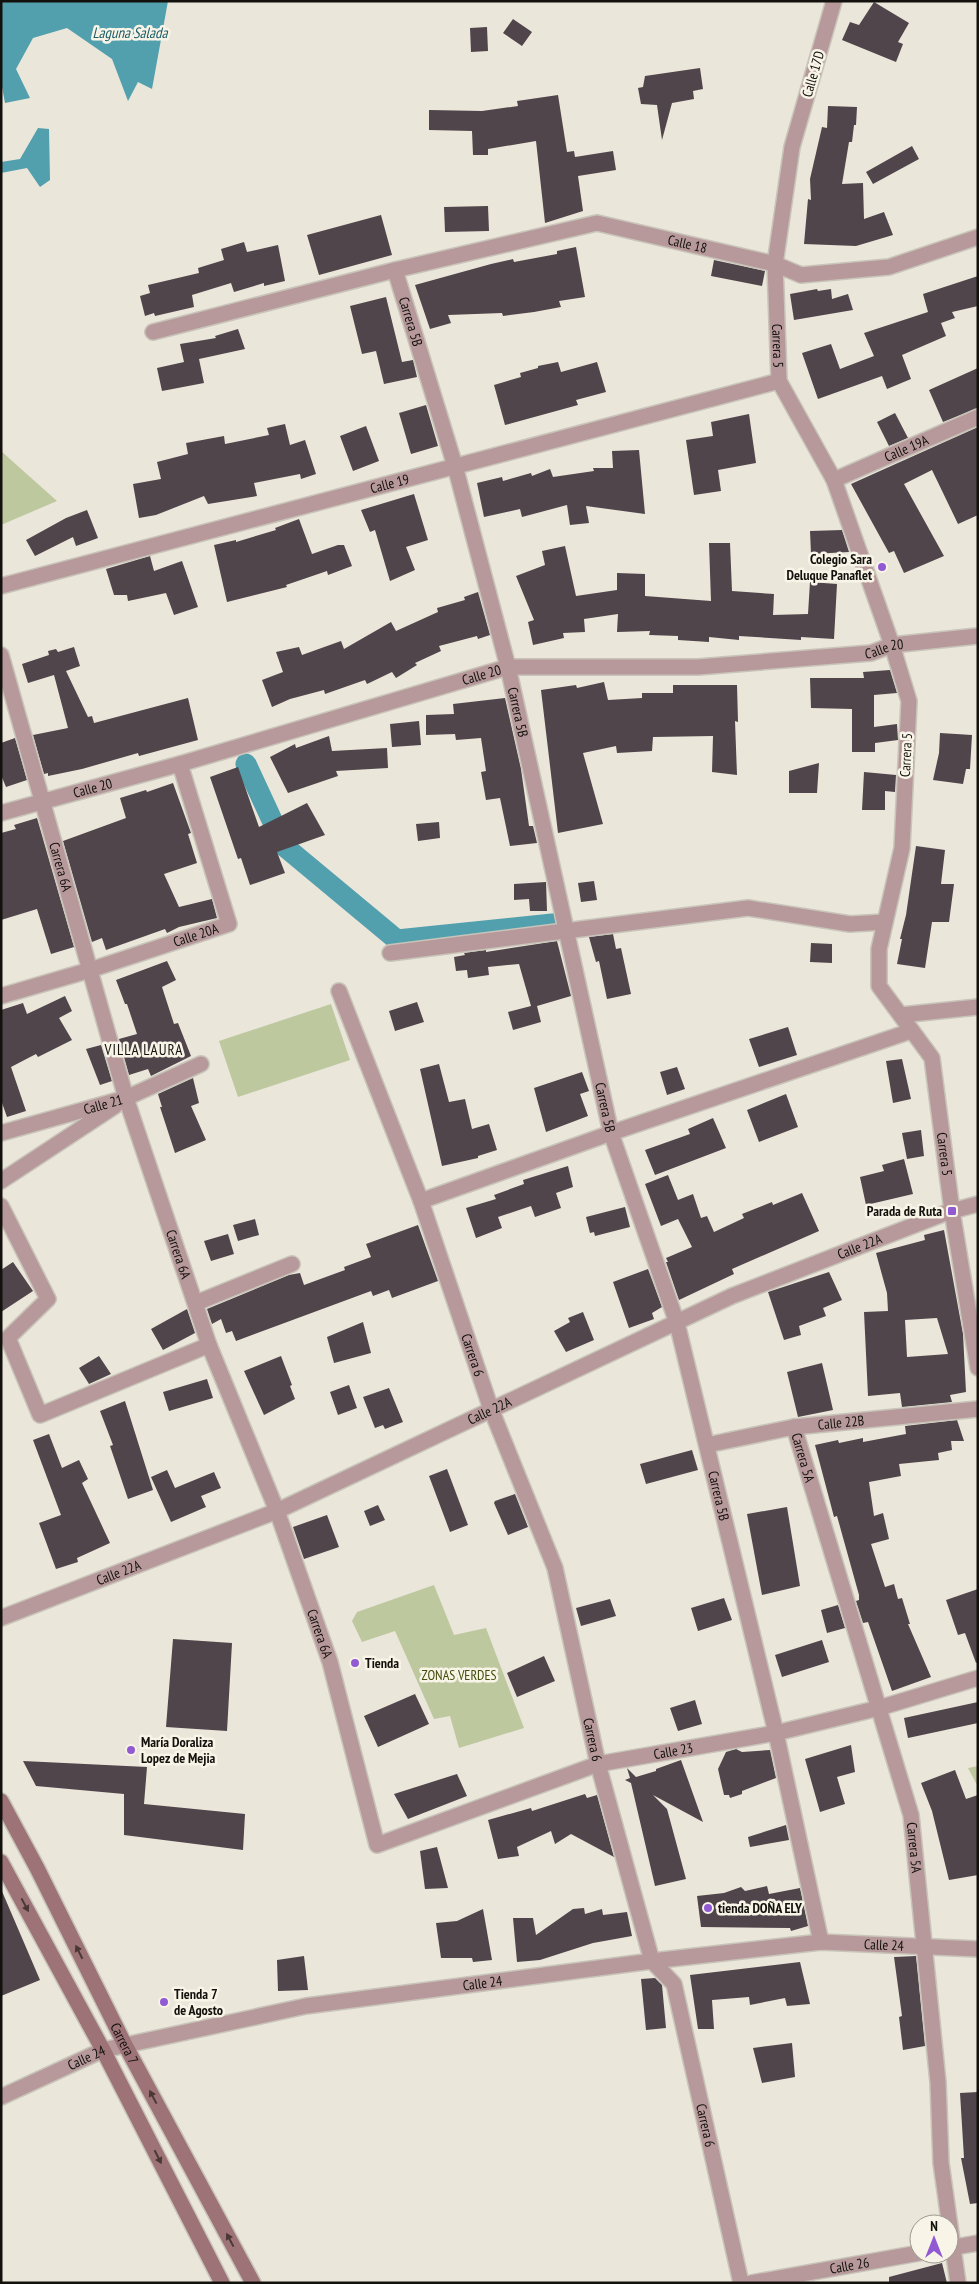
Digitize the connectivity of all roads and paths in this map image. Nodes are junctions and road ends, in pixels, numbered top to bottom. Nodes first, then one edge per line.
1 (834, 1) edge
2 (792, 147) joint
3 (978, 237) edge
4 (775, 264) junction
5 (395, 270) junction
6 (153, 332) dead end
7 (779, 381) junction
8 (978, 418) edge
9 (455, 466) junction
10 (834, 480) junction
11 (1, 586) edge
12 (978, 636) edge
13 (892, 645) junction
14 (1, 655) edge
15 (508, 668) junction
16 (180, 764) junction
17 (43, 802) junction
18 (1, 813) edge
19 (885, 922) junction
20 (566, 930) junction
21 (390, 953) dead end
22 (90, 970) junction
23 (340, 991) dead end
24 (1, 996) edge
25 (978, 1007) edge
26 (901, 1015) junction
27 (911, 1031) junction
28 (201, 1064) dead end
29 (126, 1098) junction
30 (611, 1132) junction
31 (1, 1133) edge
32 (1, 1181) edge
33 (421, 1200) junction
34 (978, 1204) edge
35 (1, 1206) edge
36 (952, 1211) junction
37 (292, 1264) dead end
38 (196, 1303) junction
39 (677, 1323) junction
40 (209, 1345) junction
41 (978, 1368) edge
42 (492, 1409) junction
43 (978, 1409) edge
44 (794, 1427) junction
45 (707, 1445) junction
46 (277, 1512) junction
47 (1, 1618) edge
48 (978, 1678) edge
49 (879, 1708) junction
50 (776, 1733) junction
51 (598, 1764) junction
52 (1, 1801) edge
53 (377, 1845) joint
54 (1, 1862) edge
55 (5, 1878) edge
56 (821, 1942) junction
57 (924, 1946) junction
58 (978, 1949) edge
59 (652, 1961) junction
60 (124, 2043) junction
61 (103, 2050) junction
62 (1, 2097) edge
63 (947, 2214) edge
64 (978, 2243) edge
65 (959, 2247) edge
66 (909, 2255) edge
67 (954, 2264) edge
68 (222, 2283) edge
69 (253, 2283) edge
70 (741, 2283) edge
71 (751, 2283) edge
72 (958, 2283) edge

1 - 2 street, Calle 17D
2 - 4 street, Carrera 5
3 - 4 street, Calle 18
4 - 5 street, Calle 18
4 - 7 street, Carrera 5
5 - 6 street, Calle 18
5 - 9 street, Carrera 5B
7 - 9 street, Calle 19
7 - 10 street, Carrera 5
8 - 10 street, Calle 19A
9 - 11 street, Calle 19
9 - 15 street, Carrera 5B
10 - 13 street, Carrera 5
12 - 13 street, Calle 20
13 - 15 street, Calle 20
13 - 19 street, Carrera 5
14 - 17 street, Carrera 6A
15 - 16 street, Calle 20
15 - 20 street, Carrera 5B
16 - 17 street, Calle 20
16 - 22 street, Calle 20A
17 - 18 street, Calle 20
17 - 22 street, Carrera 6A
19 - 20 street
19 - 26 street, Carrera 5
20 - 21 street
20 - 30 street, Carrera 5B
22 - 24 street, Calle 20A
22 - 29 street, Carrera 6A
23 - 33 street, Carrera 6
25 - 26 street
26 - 27 street, Carrera 5
27 - 30 street
27 - 36 street, Carrera 5
28 - 29 street, Calle 21
29 - 31 street, Calle 21
29 - 32 street
29 - 38 street, Carrera 6A
30 - 33 street
30 - 39 street, Carrera 5B
33 - 42 street, Carrera 6
34 - 36 street, Calle 22A
35 - 40 street
36 - 39 street, Calle 22A
36 - 41 street, Carrera 5
37 - 38 street
38 - 40 street, Carrera 6A
39 - 42 street, Calle 22A
39 - 45 street, Carrera 5B
40 - 46 street, Carrera 6A
42 - 46 street, Calle 22A
42 - 51 street, Carrera 6
43 - 44 street, Calle 22B
44 - 45 street, Calle 22B
44 - 49 street, Carrera 5A
45 - 50 street, Carrera 5B
46 - 47 street, Calle 22A
46 - 53 street, Carrera 6A
48 - 49 street, Calle 23
49 - 50 street, Calle 23
49 - 57 street, Carrera 5A
50 - 51 street, Calle 23
50 - 56 street, Carrera 5B
51 - 53 street, Calle 23
51 - 59 street, Carrera 6
60 -> 52 main road, Carrera 7
54 - 55 main road, Carrera 7
55 -> 61 main road, Carrera 7
56 - 57 street, Calle 24
56 - 59 street, Calle 24
57 - 58 street, Calle 24
57 - 63 street, Carrera 5A
59 - 60 street, Calle 24
59 - 70 street, Carrera 6
60 - 61 street, Calle 24
69 -> 60 main road, Carrera 7
61 - 62 street, Calle 24
61 -> 68 main road, Carrera 7
64 - 65 street
66 - 71 street, Calle 26
67 - 72 street, Carrera 5A

